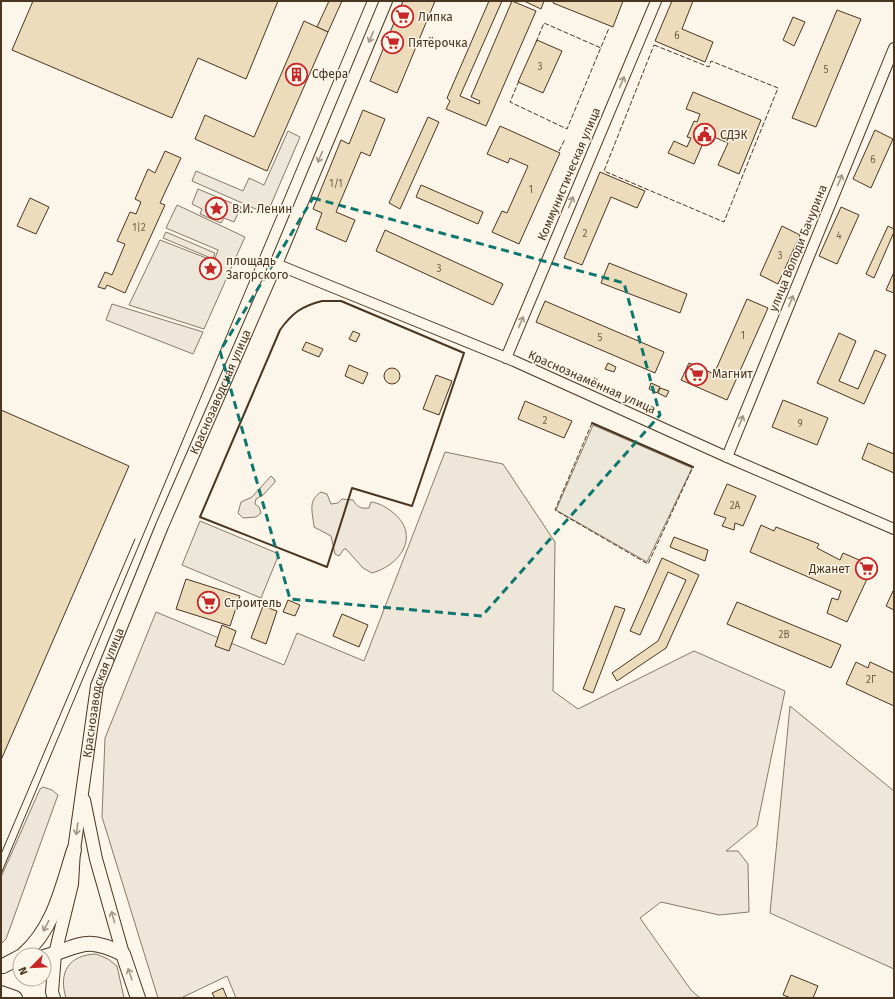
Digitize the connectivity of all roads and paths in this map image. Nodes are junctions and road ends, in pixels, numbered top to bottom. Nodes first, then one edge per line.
1 (386, 1) edge
2 (656, 1) edge
3 (894, 48) edge
4 (276, 264) junction
5 (506, 358) junction
6 (727, 457) junction
7 (894, 529) edge
8 (82, 791) junction
9 (74, 850) junction
10 (31, 947) edge
11 (52, 947) edge
12 (52, 954) edge
13 (123, 954) junction
14 (12, 961) edge
15 (12, 965) edge
16 (2, 966) edge
17 (52, 987) edge
18 (1, 993) edge
19 (137, 997) edge
20 (15, 998) edge
21 (54, 998) edge

1 -> 4 street, Краснозаводская улица
5 -> 2 street, Коммунистическая улица
6 -> 3 street, улица Володи Бачурина
4 - 5 street, Краснознамённая улица
4 - 8 street, Краснозаводская улица
5 - 6 street, Краснознамённая улица
6 - 7 street, Краснознамённая улица
8 -> 9 street, Краснозаводская улица
13 -> 8 street
9 -> 10 main road
9 - 11 street, Краснозаводская улица
12 - 13 main road
19 -> 13 main road
14 - 16 main road
15 - 16 main road
17 - 21 street, Краснозаводская улица
18 - 20 main road

